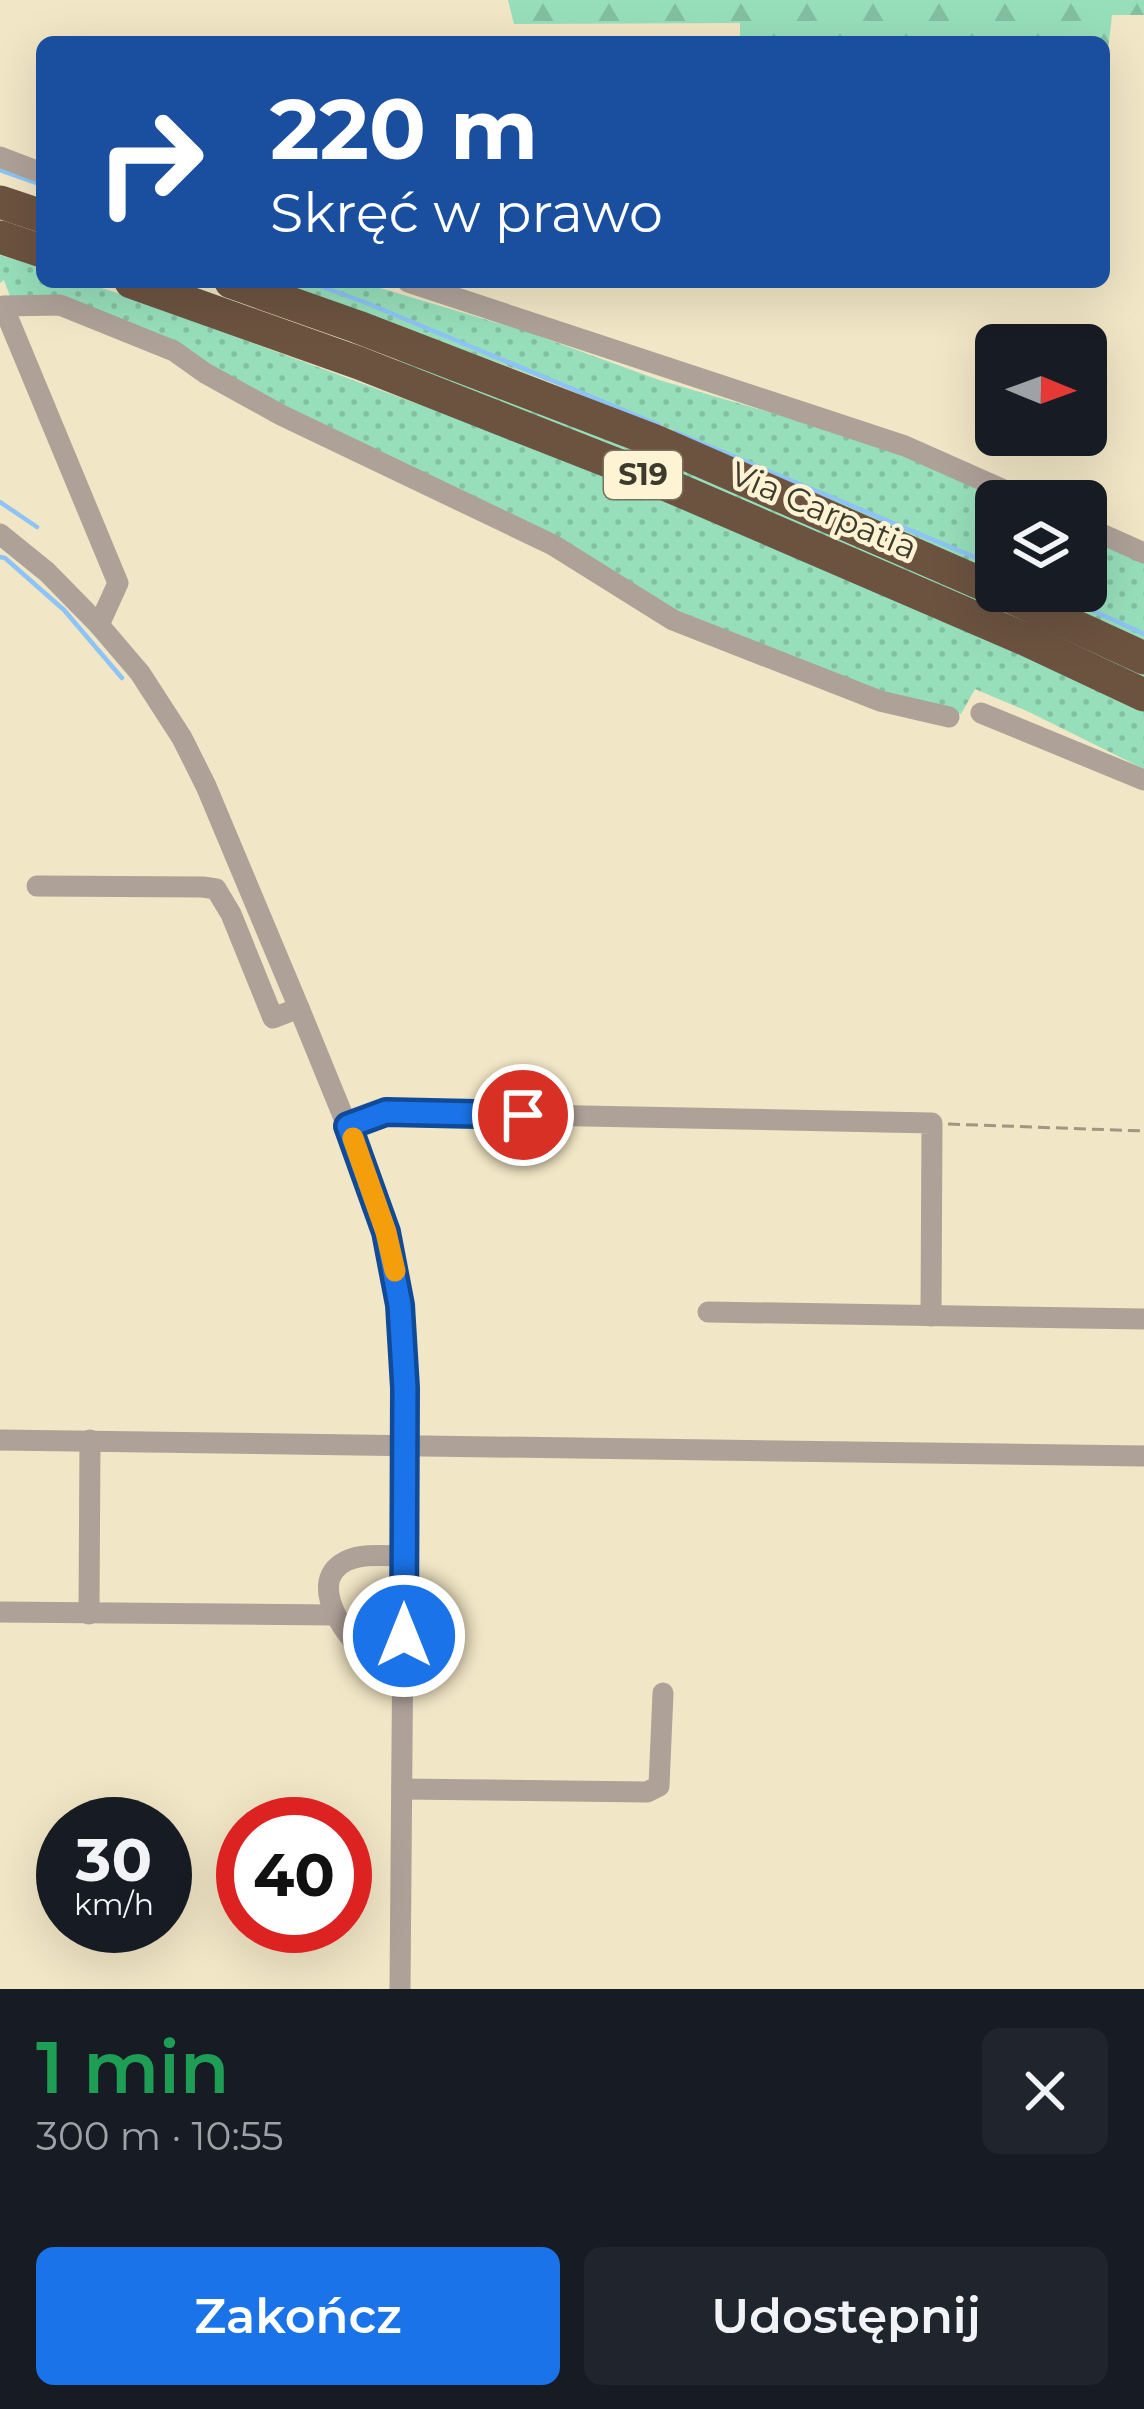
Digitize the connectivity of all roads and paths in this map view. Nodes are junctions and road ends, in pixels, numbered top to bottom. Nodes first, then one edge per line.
1 (0, 157) edge
2 (36, 171) edge
3 (0, 202) edge
4 (36, 214) edge
5 (0, 237) edge
6 (36, 249) edge
7 (148, 288) edge
8 (248, 288) edge
9 (426, 288) edge
10 (982, 480) edge
11 (0, 534) edge
12 (1107, 537) edge
13 (1144, 554) edge
14 (975, 580) edge
15 (1045, 612) edge
16 (99, 626) junction
17 (1144, 658) edge
18 (1144, 695) edge
19 (981, 713) dead end
20 (949, 718) dead end
21 (1144, 780) edge
22 (38, 886) dead end
23 (299, 1008) junction
24 (932, 1123) junction
25 (348, 1126) junction
26 (1144, 1131) edge
27 (708, 1312) dead end
28 (931, 1316) junction
29 (1144, 1319) edge
30 (0, 1440) edge
31 (90, 1440) junction
32 (405, 1445) junction
33 (1144, 1456) edge
34 (404, 1556) junction
35 (0, 1612) edge
36 (89, 1614) junction
37 (334, 1615) junction
38 (403, 1676) junction
39 (663, 1693) dead end
40 (402, 1789) junction
41 (400, 1989) edge

1 - 2 street
3 - 4 highway
5 - 6 highway
7 - 18 highway, Via Carpatia / S19
8 - 14 highway, Via Carpatia / S19
9 - 10 street
11 - 16 street
12 - 13 street
15 - 17 highway, Via Carpatia / S19
16 - 20 street
16 - 23 street
19 - 21 street
22 - 23 street
23 - 25 street
24 - 25 street
24 - 26 path
24 - 28 street
25 - 32 street
27 - 28 street
28 - 29 street
30 - 31 street
31 - 32 street
31 - 36 street
32 - 33 street
32 - 34 street
34 - 37 street
34 - 38 street
35 - 36 street
36 - 37 street
37 - 38 street
38 - 40 street
39 - 40 street
40 - 41 street

